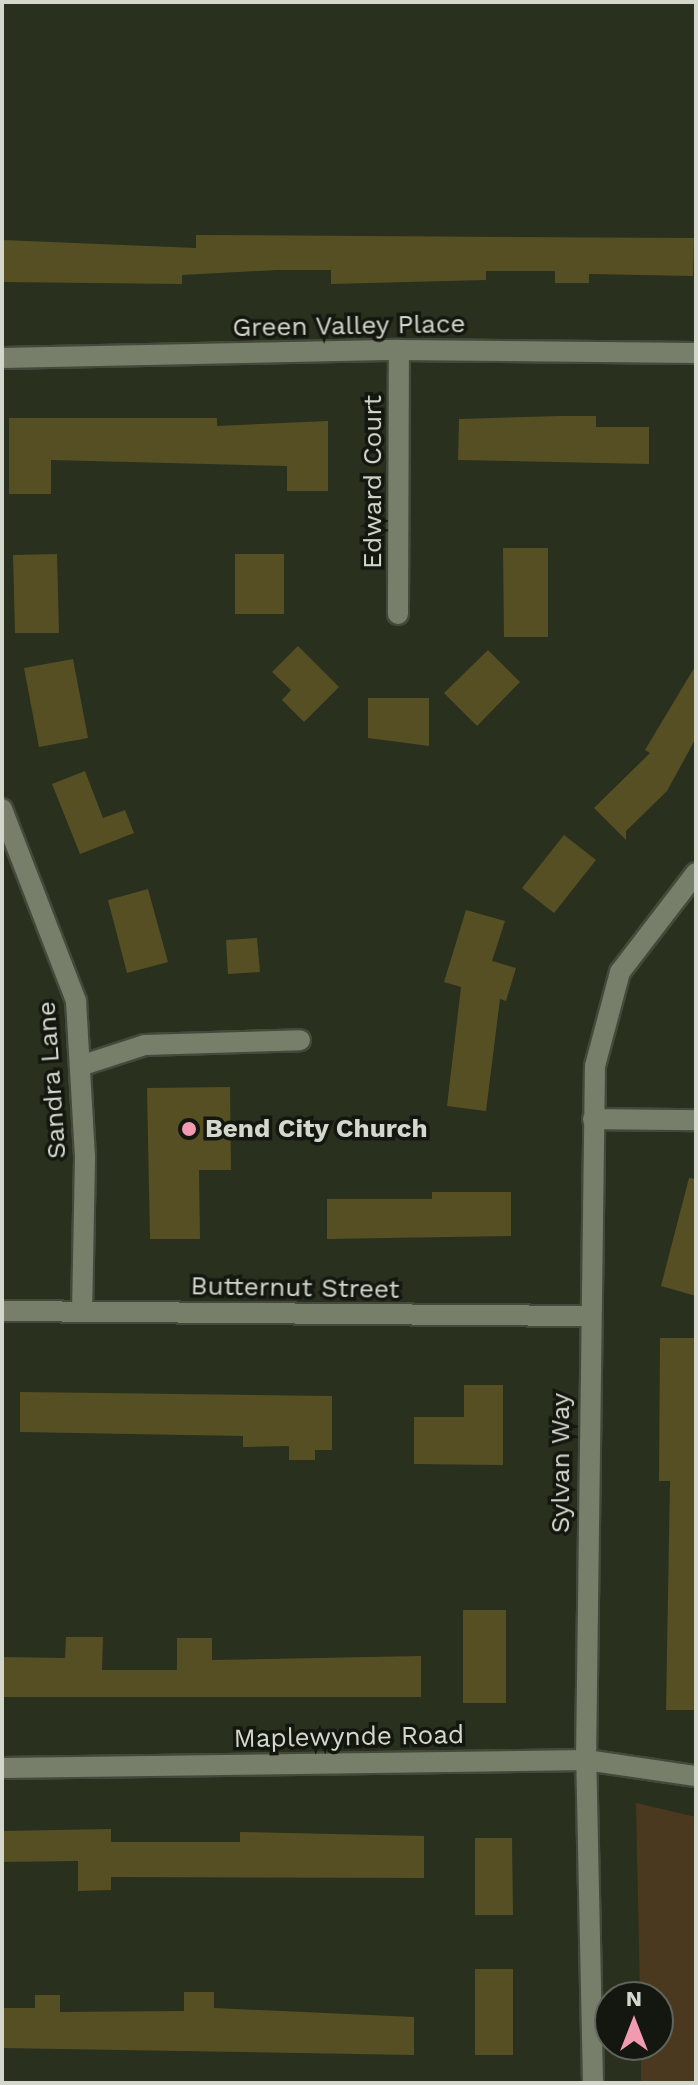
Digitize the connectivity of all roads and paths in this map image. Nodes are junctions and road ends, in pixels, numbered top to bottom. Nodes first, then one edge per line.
1 (399, 350) junction
2 (696, 353) edge
3 (2, 358) edge
4 (398, 614) dead end
5 (2, 809) edge
6 (696, 873) edge
7 (300, 1040) dead end
8 (80, 1066) junction
9 (593, 1119) junction
10 (696, 1120) edge
11 (2, 1311) edge
12 (82, 1312) junction
13 (588, 1316) junction
14 (586, 1760) junction
15 (2, 1768) edge
16 (696, 1776) edge
17 (593, 2083) edge

1 - 2 street, Green Valley Place
1 - 3 street, Green Valley Place
1 - 4 street, Edward Court
5 - 8 street, Sandra Lane
6 - 9 street, Sylvan Way
7 - 8 street
8 - 12 street, Sandra Lane
9 - 10 street
9 - 13 street, Sylvan Way
11 - 12 street, Butternut Street
12 - 13 street, Butternut Street
13 - 14 street, Sylvan Way
14 - 15 street, Maplewynde Road
14 - 16 street, Maplewynde Road
14 - 17 street, Sylvan Way

